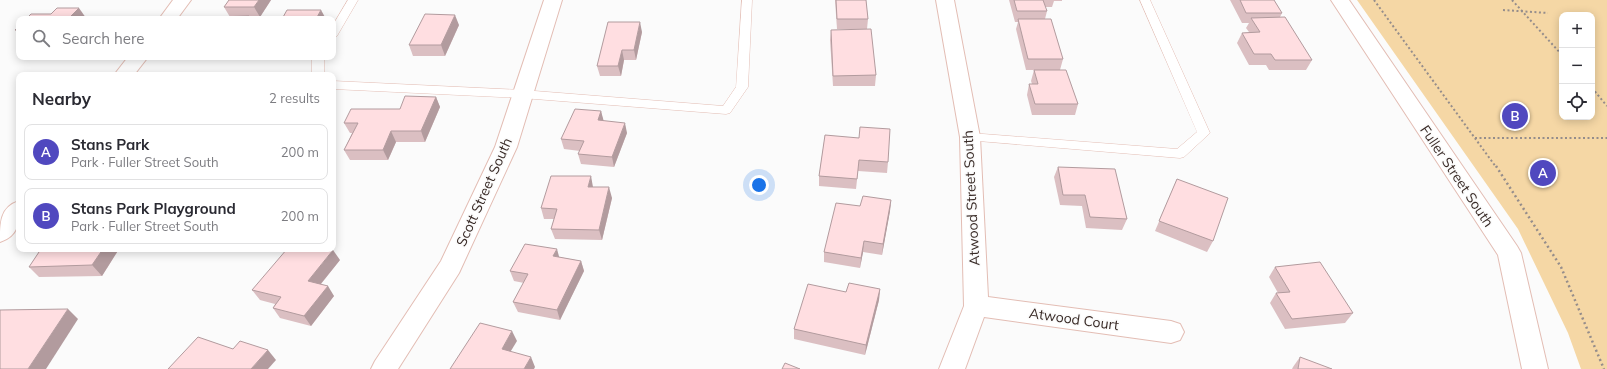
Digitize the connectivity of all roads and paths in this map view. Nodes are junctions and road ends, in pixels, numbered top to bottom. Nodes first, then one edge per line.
1 (182, 0) edge
2 (353, 0) edge
3 (553, 0) edge
4 (747, 0) edge
5 (945, 0) edge
6 (1145, 0) edge
7 (1340, 0) edge
8 (1374, 0) edge
9 (1512, 0) edge
10 (1503, 10) dead end
11 (1522, 11) junction
12 (1548, 13) dead end
13 (170, 16) edge
14 (336, 29) edge
15 (1559, 52) edge
16 (136, 60) edge
17 (318, 60) edge
18 (126, 72) edge
19 (318, 72) edge
20 (336, 85) edge
21 (1595, 92) edge
22 (522, 94) junction
23 (1607, 106) edge
24 (970, 137) junction
25 (1475, 138) junction
26 (1607, 138) edge
27 (16, 213) edge
28 (0, 233) edge
29 (976, 306) junction
30 (1172, 332) dead end
31 (384, 369) edge
32 (952, 369) edge
33 (1535, 369) edge
34 (1604, 369) edge

1 - 13 street
2 - 14 lane
3 - 22 street, Scott Street South
4 - 22 lane
5 - 24 street, Atwood Street South
6 - 24 lane
7 - 33 street, Fuller Street South
8 - 25 path
9 - 11 path
10 - 11 path
11 - 12 path
11 - 15 path
16 - 18 street
17 - 19 lane
20 - 22 lane
21 - 23 path
22 - 31 street, Scott Street South
24 - 29 street, Atwood Street South
25 - 26 path
25 - 34 path
27 - 28 street
29 - 30 street, Atwood Court
29 - 32 street, Atwood Street South

